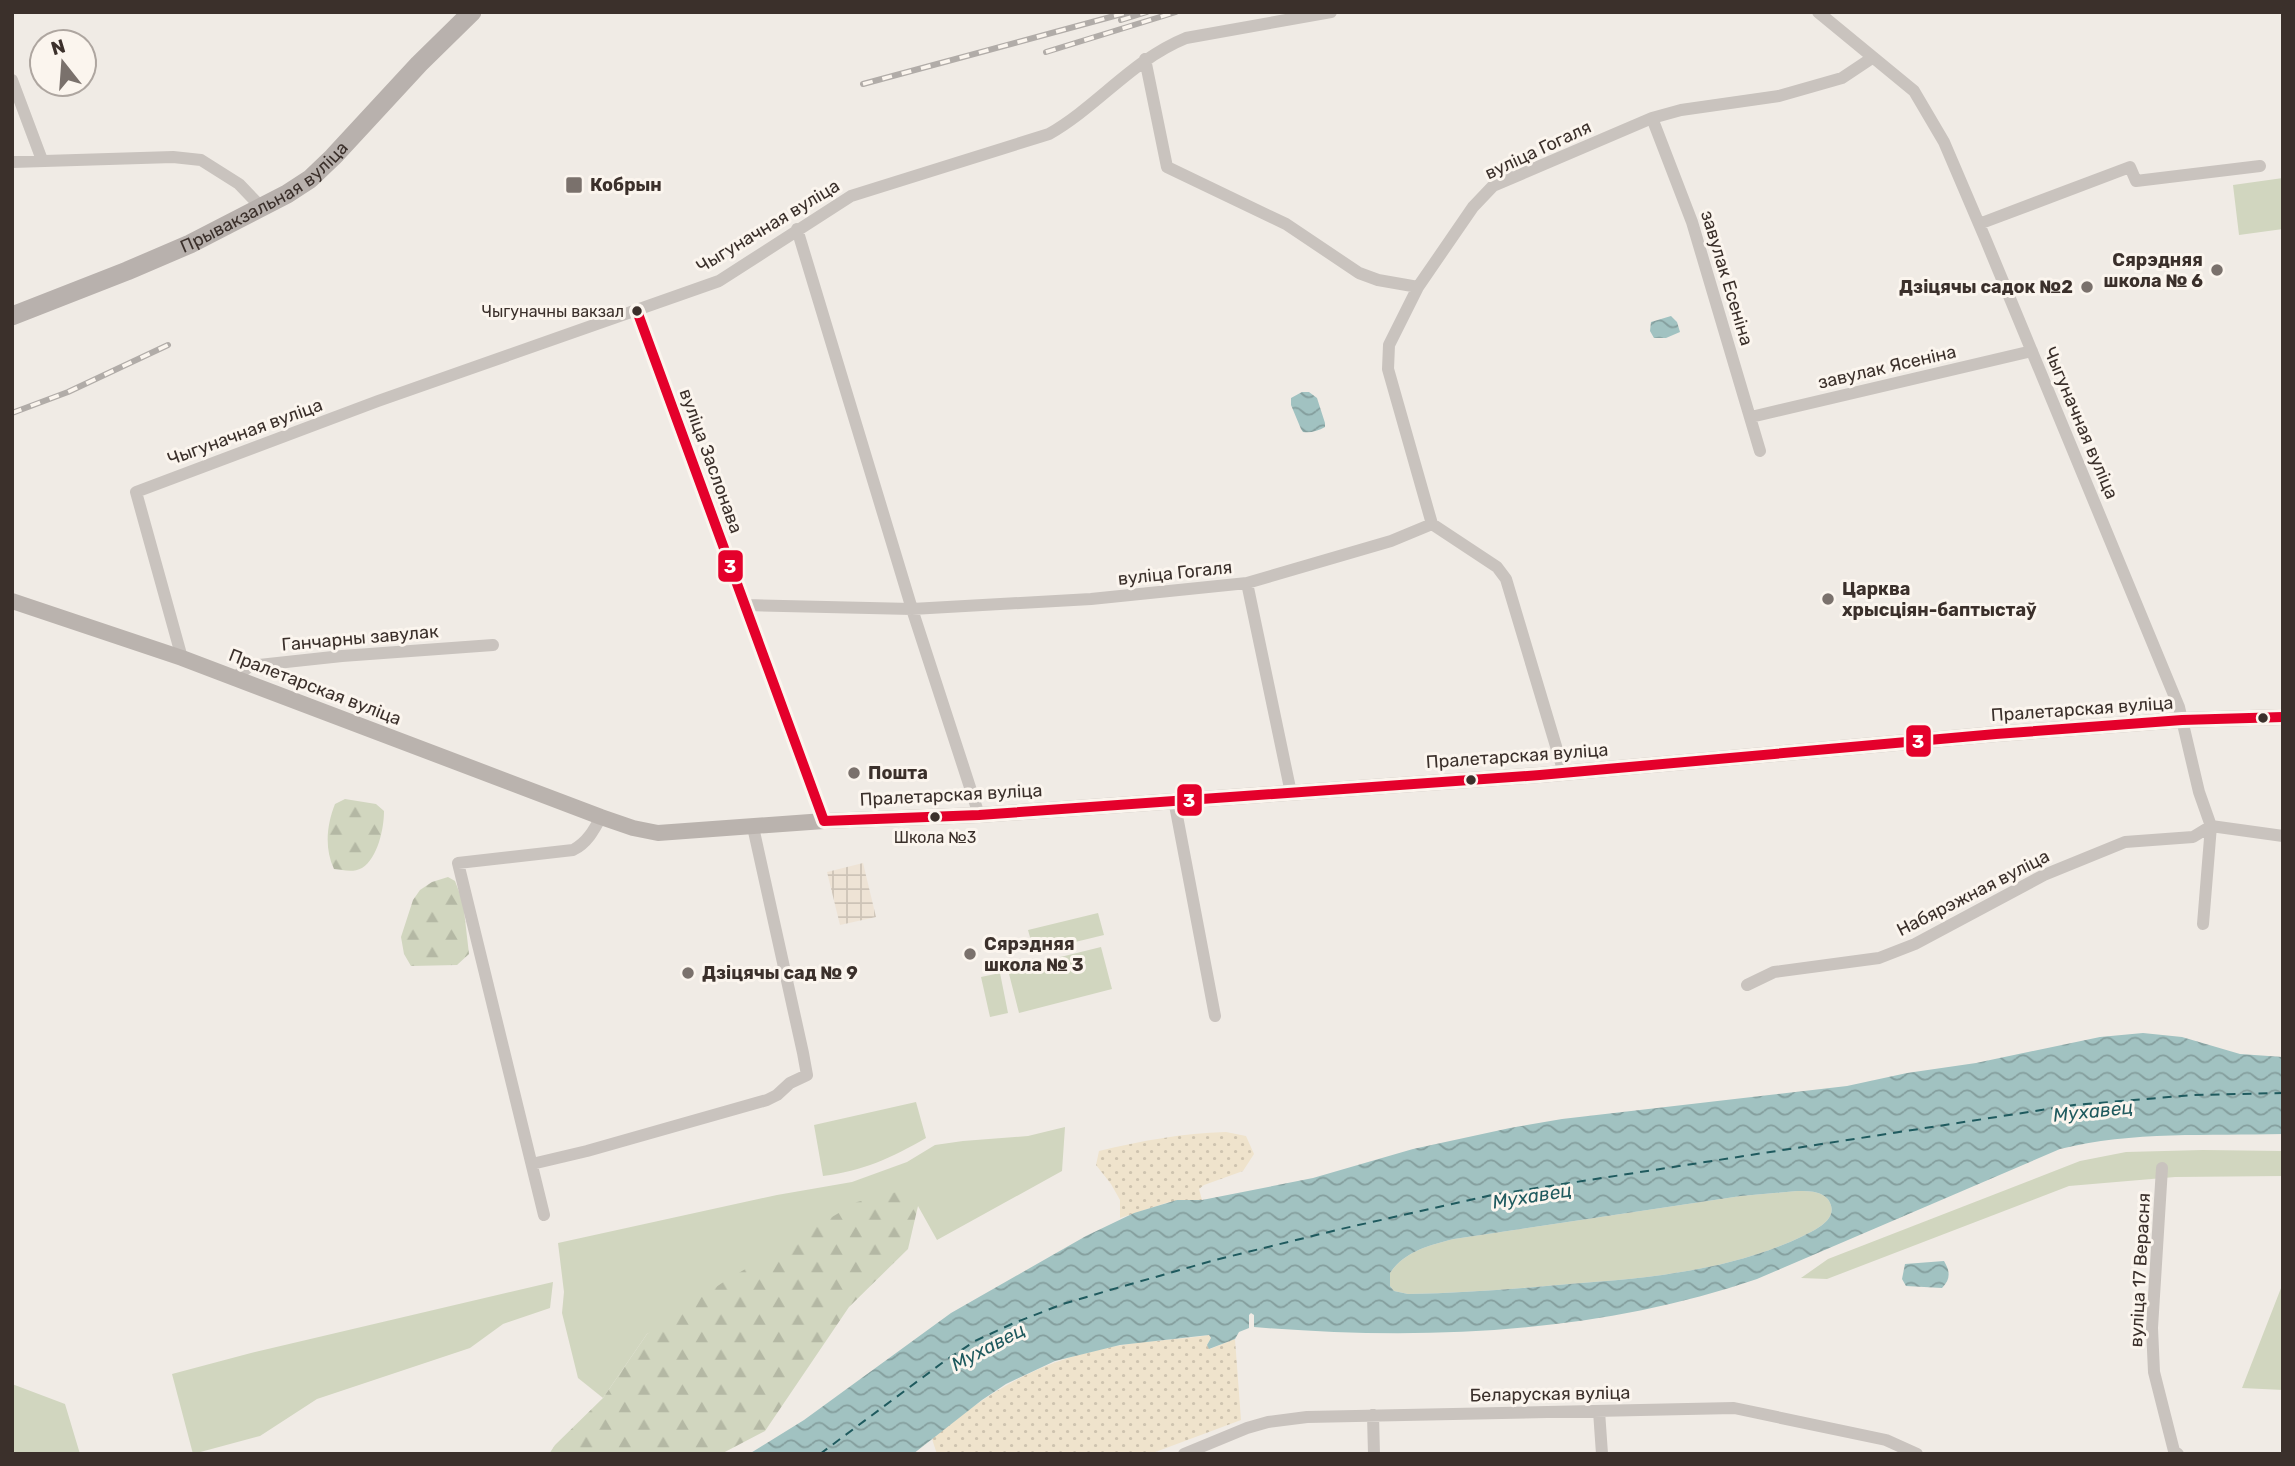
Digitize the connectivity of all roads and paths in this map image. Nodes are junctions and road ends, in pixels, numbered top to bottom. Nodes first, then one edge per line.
1 (472, 12) edge
2 (1331, 12) edge
3 (1818, 12) edge
4 (1872, 58) junction
5 (1145, 59) junction
6 (12, 80) edge
7 (1652, 118) junction
8 (42, 160) junction
9 (12, 162) edge
10 (2260, 166) dead end
11 (262, 208) junction
12 (1979, 224) junction
13 (797, 229) junction
14 (1418, 287) junction
15 (637, 311) junction
16 (12, 316) edge
17 (2032, 351) junction
18 (1751, 417) junction
19 (1760, 451) dead end
20 (1432, 524) junction
21 (1247, 583) junction
22 (12, 601) edge
23 (746, 605) junction
24 (912, 609) junction
25 (493, 645) dead end
26 (182, 658) junction
27 (234, 678) junction
28 (2283, 717) edge
29 (2182, 720) junction
30 (1564, 773) junction
31 (1291, 793) junction
32 (1174, 800) junction
33 (979, 815) junction
34 (601, 817) junction
35 (824, 821) junction
36 (2211, 826) junction
37 (753, 827) junction
38 (2283, 836) edge
39 (2203, 924) dead end
40 (1747, 985) dead end
41 (1215, 1016) dead end
42 (531, 1164) junction
43 (2162, 1168) dead end
44 (544, 1215) dead end
45 (1599, 1411) junction
46 (1373, 1415) junction
47 (1184, 1454) edge
48 (1374, 1454) edge
49 (1602, 1454) edge
50 (1917, 1454) edge
51 (2178, 1454) edge

1 - 11 main road, Прывакзальная вуліца
2 - 5 street, Чыгуначная вуліца
3 - 4 street, Чыгуначная вуліца
4 - 7 street, вуліца Гогаля
4 - 12 street, Чыгуначная вуліца
5 - 13 street, Чыгуначная вуліца
5 - 14 street
6 - 8 street
7 - 14 street, вуліца Гогаля
7 - 18 street, завулак Есеніна
8 - 9 street
8 - 11 street
10 - 12 street
11 - 16 main road, Прывакзальная вуліца
12 - 17 street, Чыгуначная вуліца
13 - 15 street, Чыгуначная вуліца
13 - 24 street
14 - 20 street, вуліца Гогаля
15 - 23 street, вуліца Заслонава
15 - 26 street, Чыгуначная вуліца
17 - 18 street, завулак Ясеніна
17 - 29 street, Чыгуначная вуліца
18 - 19 street, завулак Есеніна
20 - 21 street, вуліца Гогаля
20 - 30 street
21 - 24 street, вуліца Гогаля
21 - 31 street
22 - 26 main road, Пралетарская вуліца
23 - 24 street, вуліца Гогаля
23 - 35 street, вуліца Заслонава
24 - 33 street
25 - 27 street, Ганчарны завулак
26 - 27 main road, Пралетарская вуліца
27 - 34 main road, Пралетарская вуліца
28 - 29 main road, Пралетарская вуліца
29 - 30 main road, Пралетарская вуліца
29 - 36 street, Чыгуначная вуліца
30 - 31 main road, Пралетарская вуліца
31 - 32 main road, Пралетарская вуліца
32 - 33 main road, Пралетарская вуліца
32 - 41 street
33 - 35 main road, Пралетарская вуліца
34 - 37 main road, Пралетарская вуліца
34 - 42 street
35 - 37 main road, Пралетарская вуліца
36 - 38 street
36 - 39 street
36 - 40 street, Набярэжная вуліца
37 - 42 street
42 - 44 street
43 - 51 street, вуліца 17 Верасня
45 - 46 street, Беларуская вуліца
45 - 49 street
45 - 50 street, Беларуская вуліца
46 - 47 street, Беларуская вуліца
46 - 48 street

